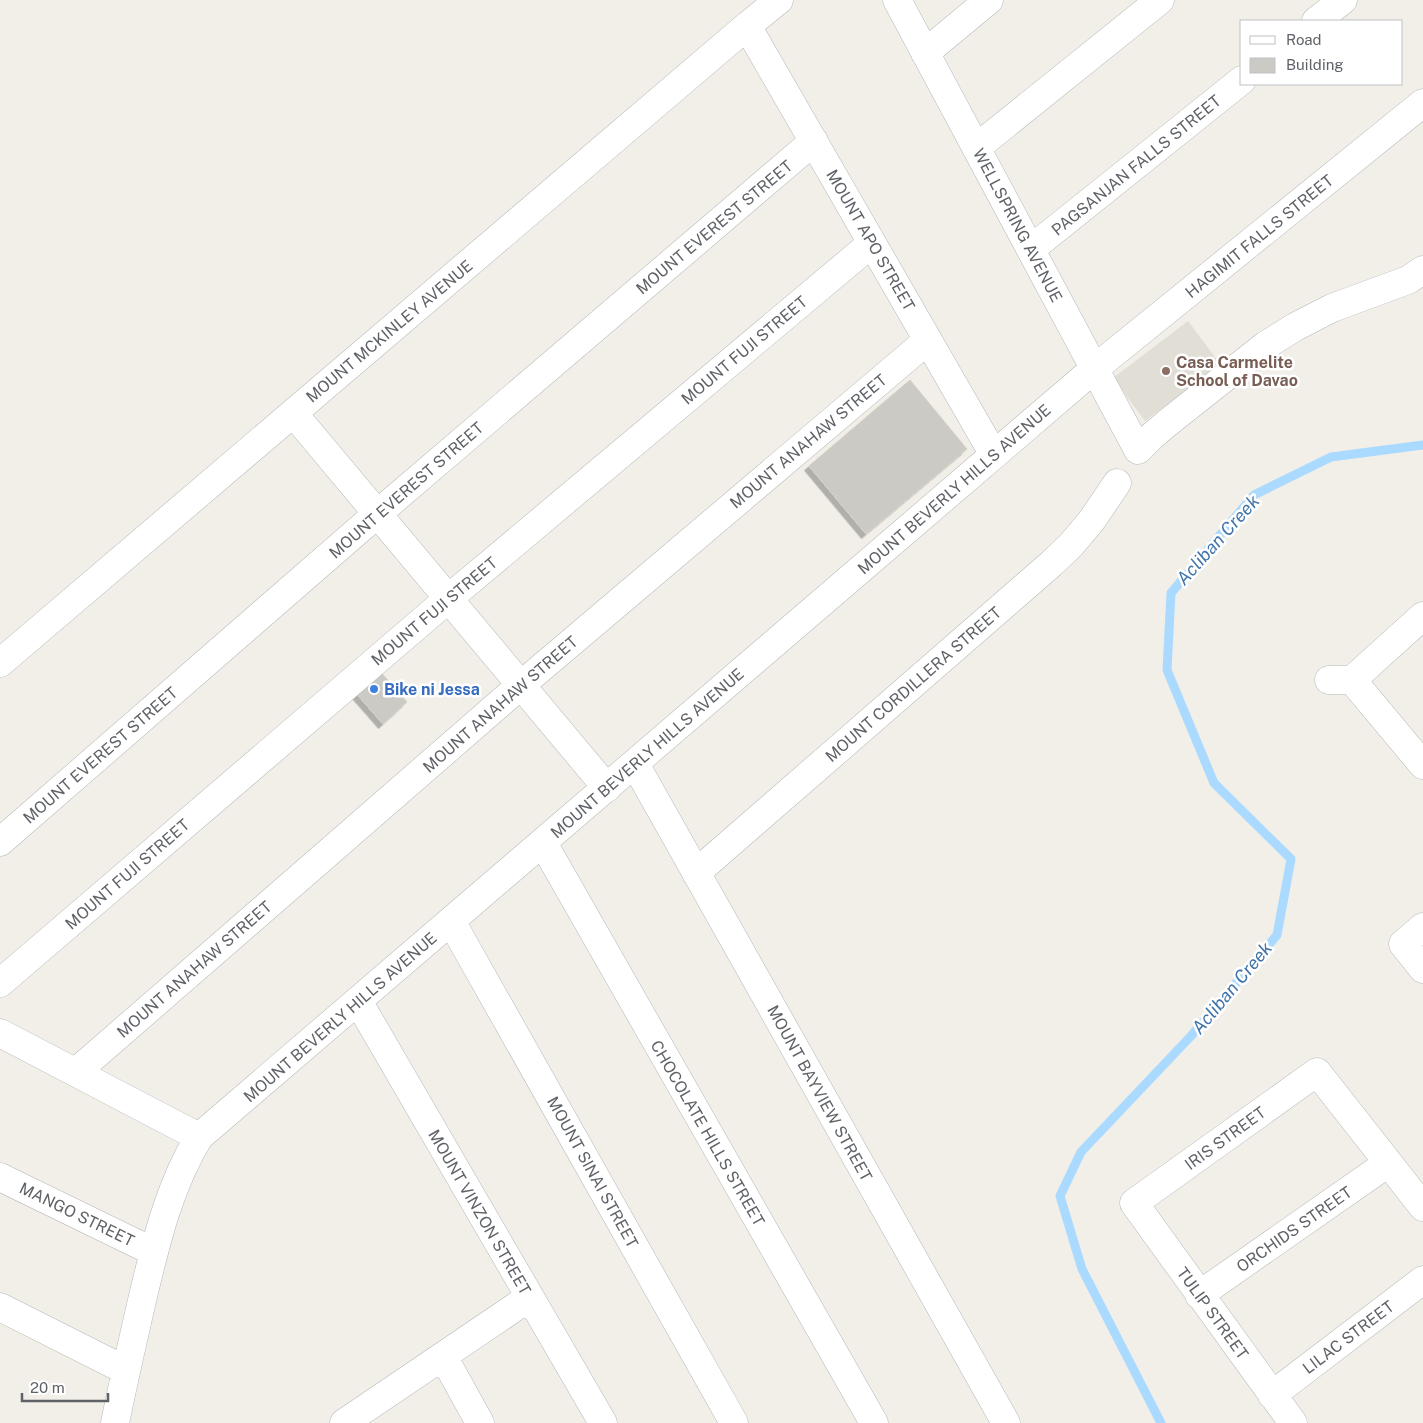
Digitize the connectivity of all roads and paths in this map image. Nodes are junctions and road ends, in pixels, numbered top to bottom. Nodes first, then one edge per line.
1 (779, 0) edge
2 (897, 0) edge
3 (989, 0) edge
4 (1160, 0) edge
5 (1342, 0) edge
6 (1317, 20) edge
7 (747, 26) junction
8 (925, 53) junction
9 (1240, 82) edge
10 (1423, 103) edge
11 (814, 141) junction
12 (976, 148) junction
13 (872, 243) junction
14 (1030, 249) junction
15 (1423, 270) edge
16 (928, 340) junction
17 (1094, 369) junction
18 (293, 413) junction
19 (994, 455) junction
20 (1117, 483) dead end
21 (377, 514) junction
22 (448, 599) junction
23 (1423, 616) edge
24 (0, 663) edge
25 (521, 685) junction
26 (635, 764) junction
27 (1423, 764) edge
28 (607, 788) junction
29 (0, 842) edge
30 (542, 843) junction
31 (696, 873) junction
32 (452, 921) junction
33 (1413, 936) edge
34 (1423, 969) edge
35 (0, 983) edge
36 (358, 1001) junction
37 (0, 1033) edge
38 (76, 1072) junction
39 (200, 1137) junction
40 (1388, 1163) junction
41 (0, 1177) edge
42 (1134, 1203) joint
43 (1423, 1207) edge
44 (154, 1252) junction
45 (1423, 1280) edge
46 (1199, 1295) junction
47 (530, 1297) junction
48 (0, 1307) edge
49 (443, 1356) junction
50 (125, 1370) junction
51 (1272, 1395) junction
52 (115, 1423) edge
53 (344, 1423) edge
54 (480, 1423) edge
55 (603, 1423) edge
56 (734, 1423) edge
57 (874, 1423) edge
58 (1006, 1423) edge
59 (1292, 1423) edge

1 - 7 street, MOUNT MCKINLEY AVENUE
2 - 8 street, WELLSPRING AVENUE
3 - 8 street
4 - 12 street
5 - 6 street
7 - 11 street, MOUNT APO STREET
7 - 18 street, MOUNT MCKINLEY AVENUE
8 - 12 street, WELLSPRING AVENUE
9 - 14 street, PAGSANJAN FALLS STREET
10 - 17 street, HAGIMIT FALLS STREET
11 - 13 street, MOUNT APO STREET
11 - 21 street, MOUNT EVEREST STREET
12 - 14 street, WELLSPRING AVENUE
13 - 16 street, MOUNT APO STREET
13 - 22 street, MOUNT FUJI STREET
14 - 17 street, WELLSPRING AVENUE
15 - 17 street, WELLSPRING AVENUE
16 - 19 street, MOUNT APO STREET
16 - 25 street, MOUNT ANAHAW STREET
17 - 19 street, MOUNT BEVERLY HILLS AVENUE
18 - 21 street
18 - 24 street, MOUNT MCKINLEY AVENUE
19 - 26 street, MOUNT BEVERLY HILLS AVENUE
20 - 31 street, MOUNT CORDILLERA STREET
21 - 22 street
21 - 29 street, MOUNT EVEREST STREET
22 - 25 street
22 - 35 street, MOUNT FUJI STREET
23 - 27 street
25 - 28 street
25 - 38 street, MOUNT ANAHAW STREET
26 - 28 street, MOUNT BEVERLY HILLS AVENUE
26 - 31 street, MOUNT BAYVIEW STREET
28 - 30 street, MOUNT BEVERLY HILLS AVENUE
30 - 32 street, MOUNT BEVERLY HILLS AVENUE
30 - 57 street, CHOCOLATE HILLS STREET
31 - 58 street, MOUNT BAYVIEW STREET
32 - 36 street, MOUNT BEVERLY HILLS AVENUE
32 - 56 street, MOUNT SINAI STREET
33 - 34 street
36 - 39 street, MOUNT BEVERLY HILLS AVENUE
36 - 47 street, MOUNT VINZON STREET
37 - 38 street
38 - 39 street
39 - 44 street, MOUNT BEVERLY HILLS AVENUE
40 - 42 street, IRIS STREET
40 - 43 street
40 - 46 street, ORCHIDS STREET
41 - 44 street, MANGO STREET
42 - 46 street, TULIP STREET
44 - 50 street, MOUNT BEVERLY HILLS AVENUE
45 - 51 street, LILAC STREET
46 - 51 street, TULIP STREET
47 - 49 street
47 - 55 street, MOUNT VINZON STREET
48 - 50 street
49 - 53 street
49 - 54 street
50 - 52 street, MOUNT BEVERLY HILLS AVENUE
51 - 59 street, TULIP STREET

